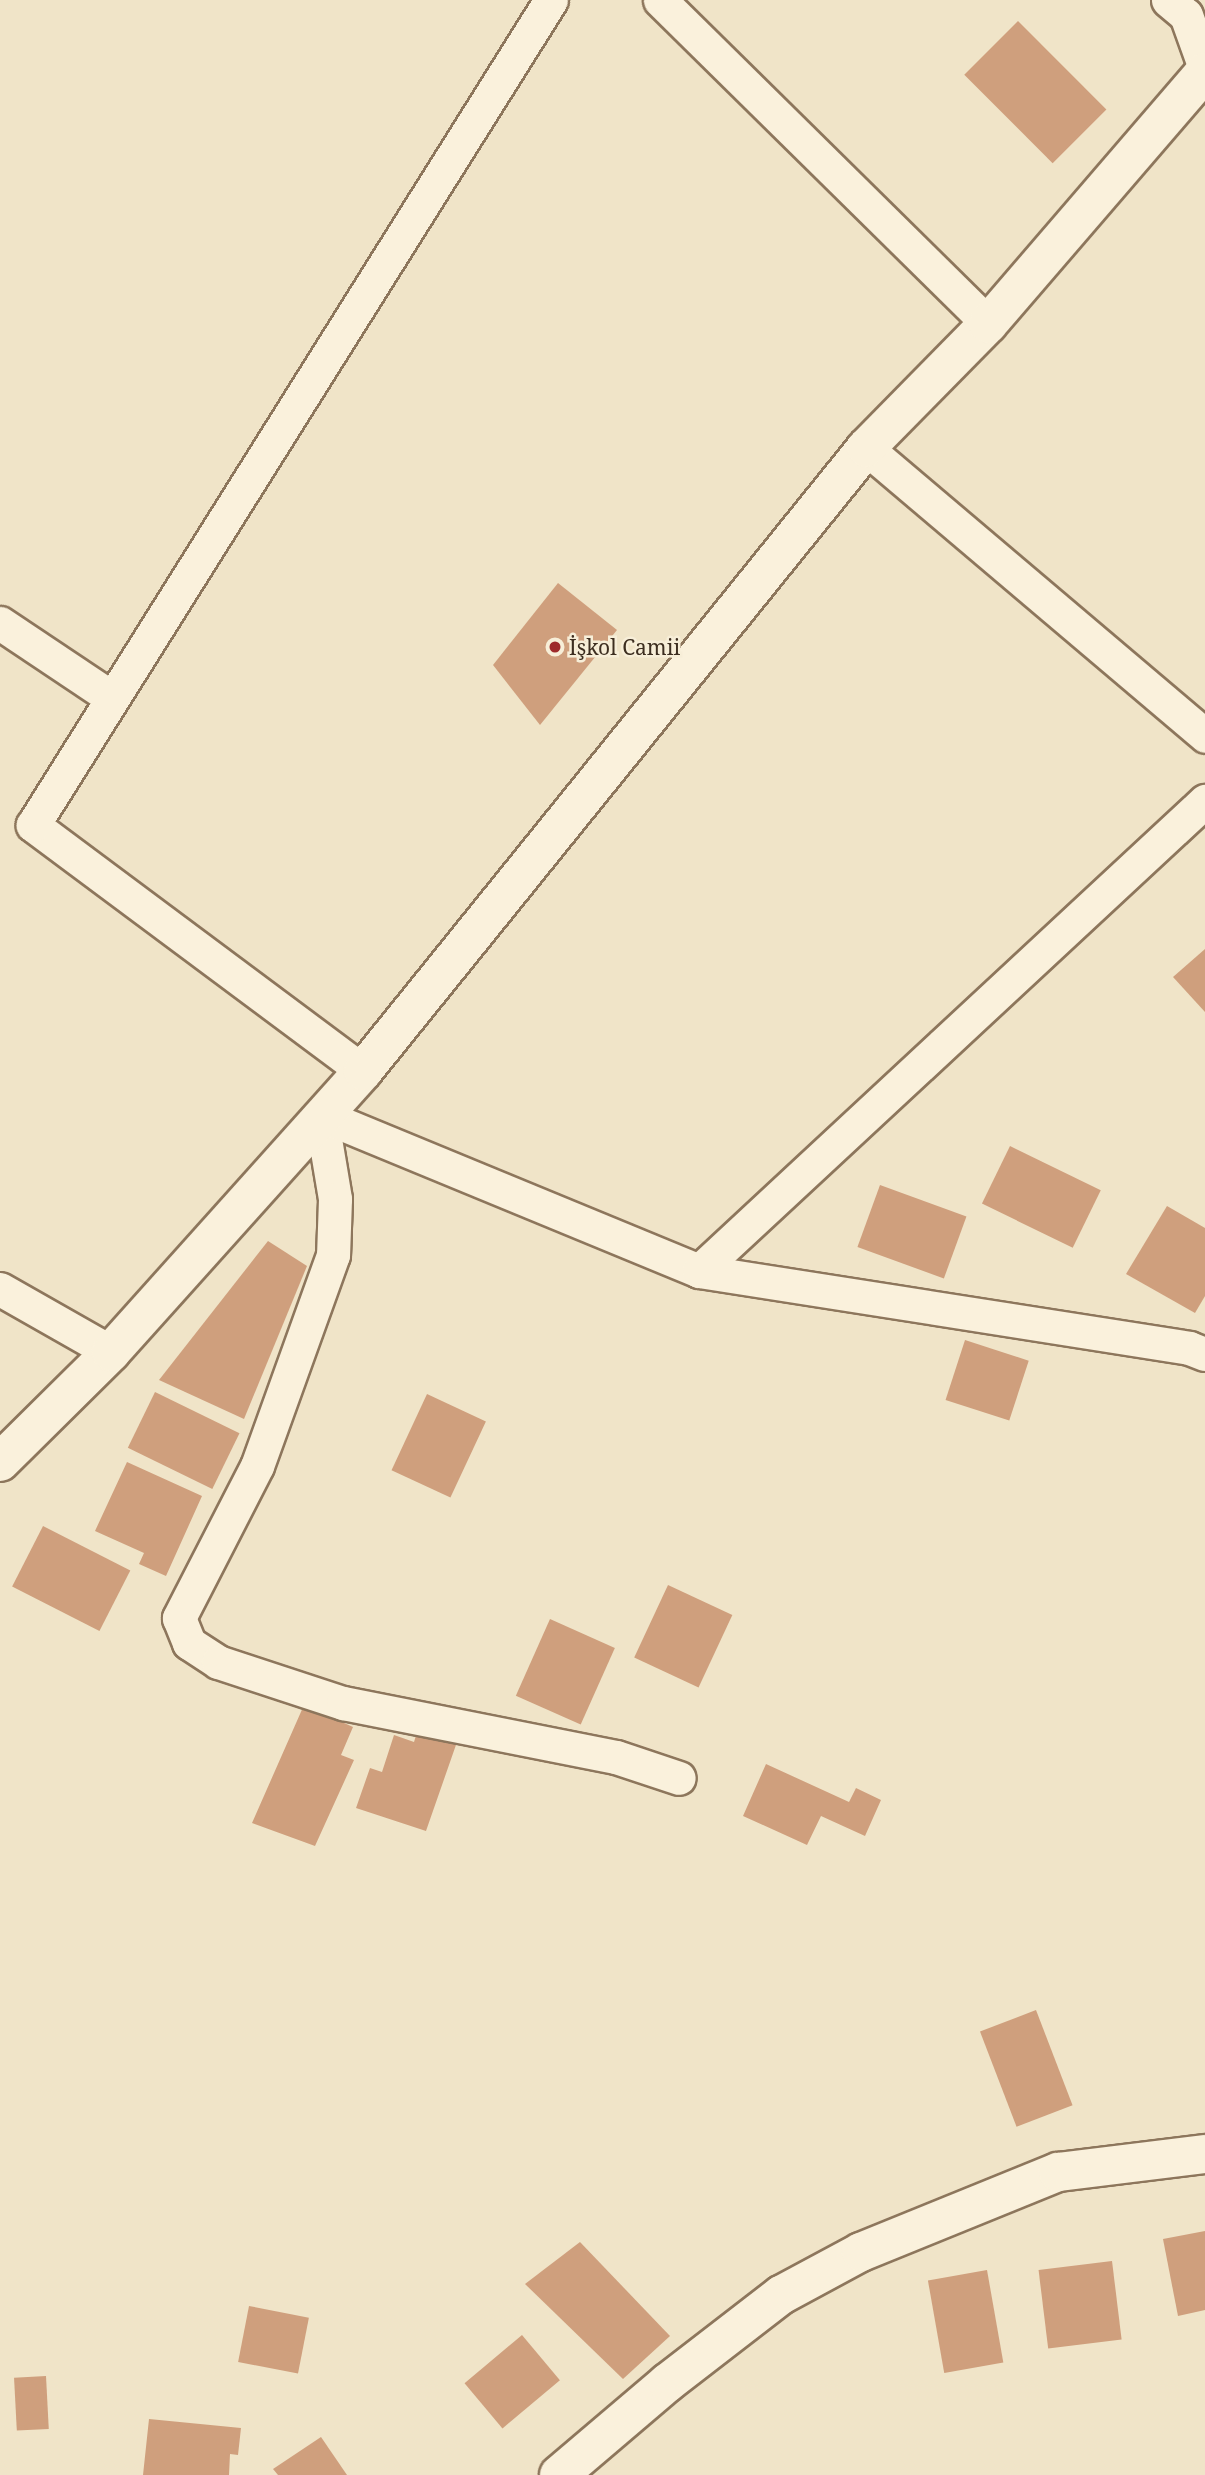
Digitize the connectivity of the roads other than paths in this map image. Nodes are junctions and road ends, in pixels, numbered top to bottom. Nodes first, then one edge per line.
1 (551, 0) edge
2 (660, 0) edge
3 (1168, 0) edge
4 (1205, 70) edge
5 (988, 324) junction
6 (866, 448) junction
7 (0, 623) edge
8 (112, 698) junction
9 (1205, 736) edge
10 (1205, 801) edge
11 (363, 1071) junction
12 (321, 1115) junction
13 (699, 1271) junction
14 (0, 1289) edge
15 (111, 1352) junction
16 (1205, 1354) edge
17 (0, 1462) edge
18 (679, 1778) dead end
19 (1205, 2154) edge
20 (559, 2475) edge

1 - 8 street
2 - 5 street
3 - 4 street
4 - 5 street
5 - 6 street
6 - 9 street
6 - 11 street
7 - 8 street
8 - 11 street
10 - 13 street
11 - 12 street
12 - 13 street
12 - 15 street
12 - 18 street
13 - 16 street
14 - 15 street
15 - 17 street
19 - 20 street

